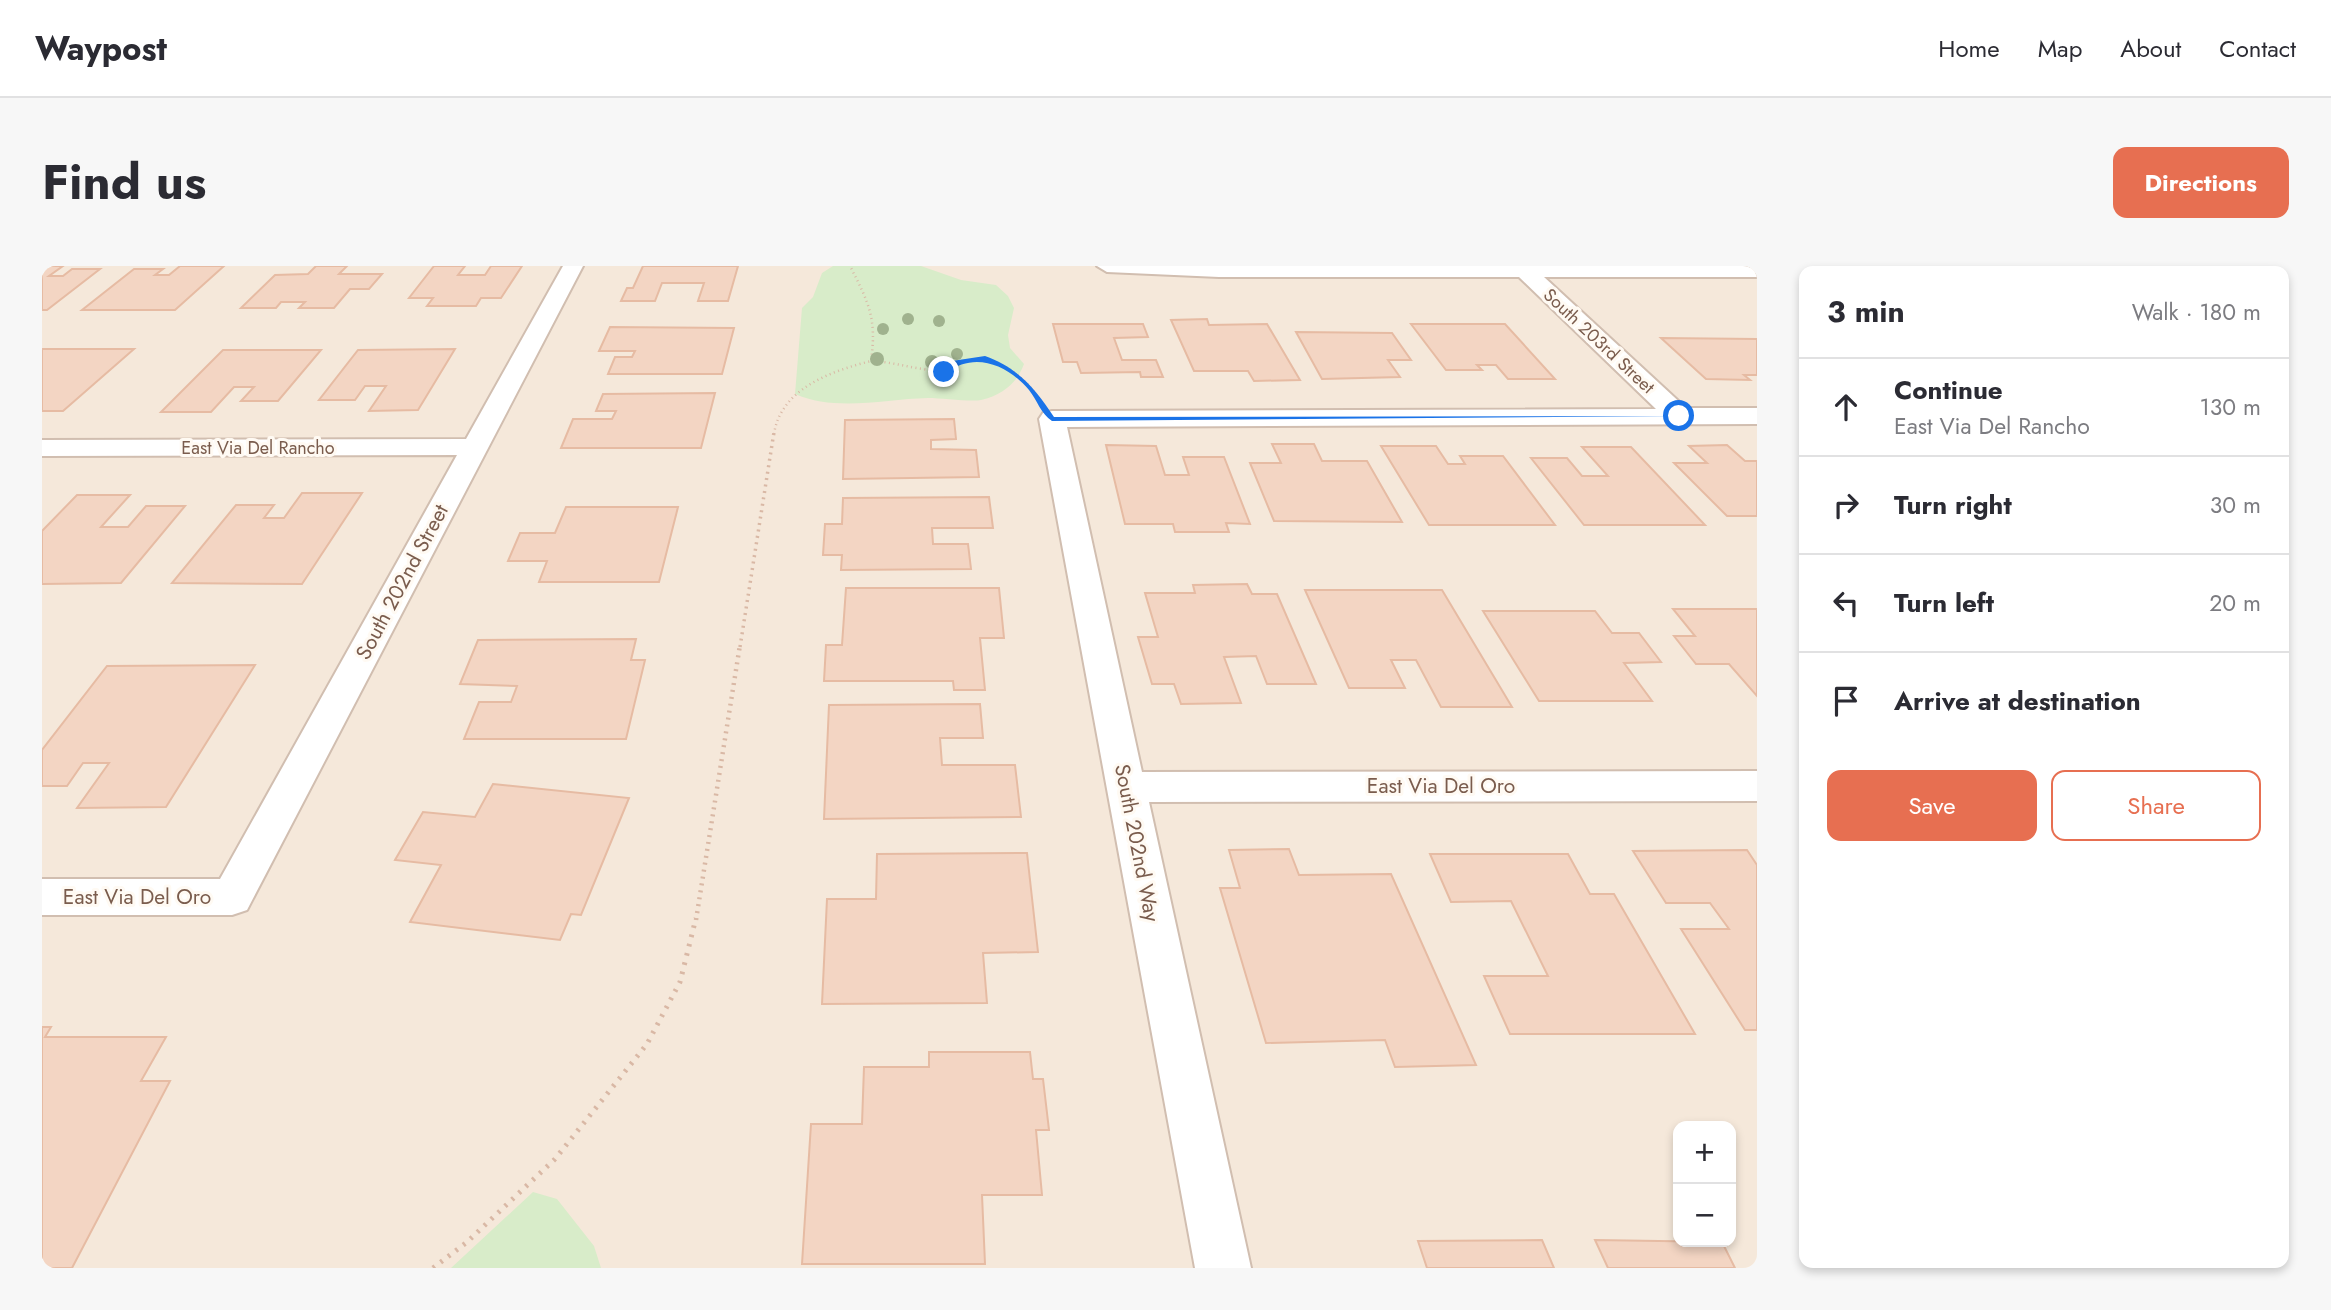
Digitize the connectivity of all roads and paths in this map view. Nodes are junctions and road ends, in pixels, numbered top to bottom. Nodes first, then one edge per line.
1 (573, 266) edge
2 (850, 266) edge
3 (1107, 266) edge
4 (1522, 269) edge
5 (1757, 271) edge
6 (871, 361) junction
7 (1679, 416) junction
8 (1757, 416) edge
9 (1052, 419) junction
10 (475, 447) junction
11 (42, 448) edge
12 (1757, 786) edge
13 (1126, 787) junction
14 (42, 897) edge
15 (232, 897) joint
16 (433, 1268) edge
17 (1223, 1268) edge

1 - 10 street, South 202nd Street
2 - 6 path
3 - 4 street
4 - 5 street
4 - 7 street, South 203rd Street
6 - 9 path
6 - 16 path
7 - 8 street
7 - 9 street
9 - 13 street, South 202nd Way
10 - 11 street, East Via Del Rancho
10 - 15 street, South 202nd Street
12 - 13 street, East Via Del Oro
13 - 17 street, South 202nd Way
14 - 15 street, East Via Del Oro

